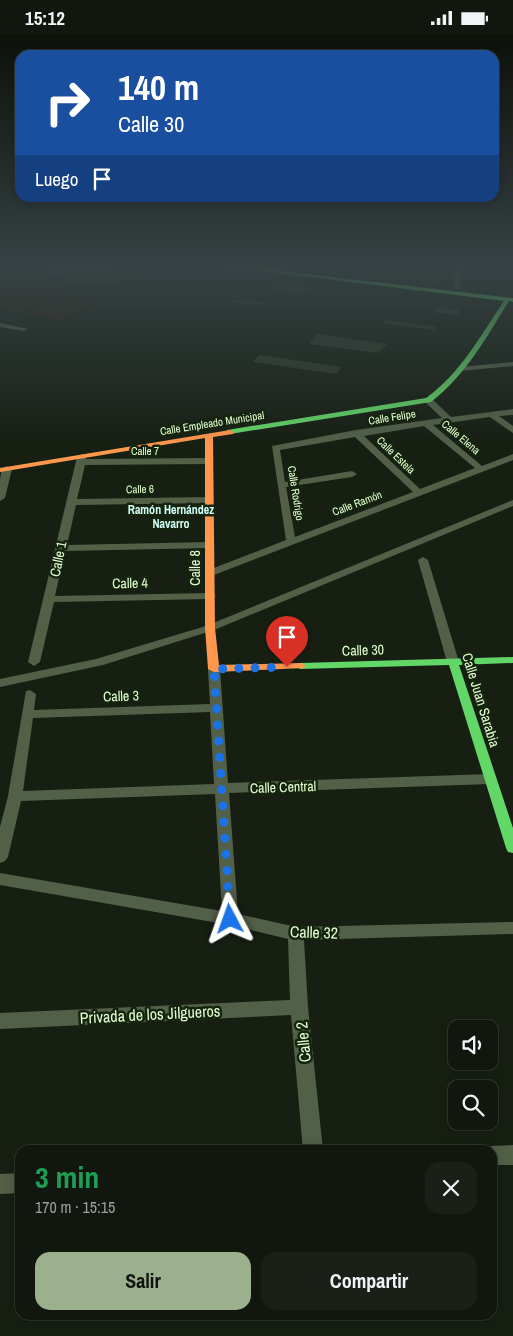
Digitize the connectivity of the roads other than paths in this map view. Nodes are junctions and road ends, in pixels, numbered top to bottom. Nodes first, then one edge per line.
1 (0, 325) edge
2 (491, 325) edge
3 (24, 329) dead end
4 (513, 364) edge
5 (460, 369) junction
6 (428, 400) junction
7 (513, 412) edge
8 (492, 415) junction
9 (449, 420) junction
10 (426, 423) junction
11 (513, 430) edge
12 (356, 433) junction
13 (209, 437) junction
14 (275, 448) joint
15 (513, 457) edge
16 (82, 460) junction
17 (209, 461) junction
18 (3, 469) edge
19 (482, 469) junction
20 (352, 474) dead end
21 (282, 485) junction
22 (419, 493) junction
23 (0, 498) edge
24 (209, 501) junction
25 (71, 502) junction
26 (513, 503) edge
27 (291, 542) junction
28 (210, 545) junction
29 (60, 548) junction
30 (423, 560) dead end
31 (210, 573) junction
32 (210, 596) junction
33 (50, 599) junction
34 (210, 628) junction
35 (513, 660) edge
36 (34, 662) dead end
37 (454, 662) junction
38 (214, 669) junction
39 (0, 683) edge
40 (30, 694) dead end
41 (216, 707) junction
42 (28, 714) junction
43 (490, 779) junction
44 (221, 789) junction
45 (15, 796) junction
46 (513, 848) edge
47 (0, 857) edge
48 (0, 879) edge
49 (230, 919) junction
50 (513, 928) edge
51 (296, 934) junction
52 (299, 1007) junction
53 (0, 1021) edge
54 (313, 1145) edge
55 (497, 1155) edge
56 (513, 1155) edge
57 (15, 1183) edge
58 (0, 1184) edge

1 - 3 street
2 - 5 street
4 - 5 street
5 - 6 street
6 - 9 street
6 - 13 street, Calle Empleado Municipal
7 - 8 street, Calle Felipe
8 - 9 street, Calle Felipe
8 - 11 street
9 - 10 street, Calle Felipe
10 - 12 street, Calle Felipe
10 - 19 street, Calle Elena
12 - 14 street, Calle Felipe
12 - 22 street, Calle Estela
13 - 16 street, Calle Empleado Municipal
13 - 17 street, Calle 8
14 - 21 street, Calle Rodrigo
15 - 19 street, Calle Ramón
16 - 17 street, Calle 7
16 - 18 street, Calle Empleado Municipal
16 - 25 street, Calle 1
17 - 24 street, Calle 8
18 - 23 street
19 - 22 street, Calle Ramón
20 - 21 street
21 - 27 street, Calle Rodrigo
22 - 27 street, Calle Ramón
24 - 25 street, Calle 6
24 - 28 street, Calle 8
25 - 29 street, Calle 1
26 - 34 street
27 - 31 street, Calle Ramón
28 - 29 street
28 - 31 street, Calle 8
29 - 33 street, Calle 1
30 - 37 street, Calle Juan Sarabia
31 - 32 street, Calle 8
32 - 33 street, Calle 4
32 - 34 street, Calle 8
33 - 36 street, Calle 1
34 - 38 street, Calle 8
34 - 39 street
35 - 37 street, Calle 30
37 - 38 street, Calle 30
37 - 43 street, Calle Juan Sarabia
38 - 41 street
40 - 42 street
41 - 42 street, Calle 3
41 - 44 street
42 - 45 street
43 - 44 street, Calle Central
43 - 46 street, Calle Juan Sarabia
44 - 45 street, Calle Central
44 - 49 street
45 - 47 street
48 - 49 street, Calle 32
49 - 51 street, Calle 32
50 - 51 street, Calle 32
51 - 52 street, Calle 2
52 - 53 street, Privada de los Jilgueros
52 - 54 street, Calle 2
55 - 56 street
57 - 58 street

